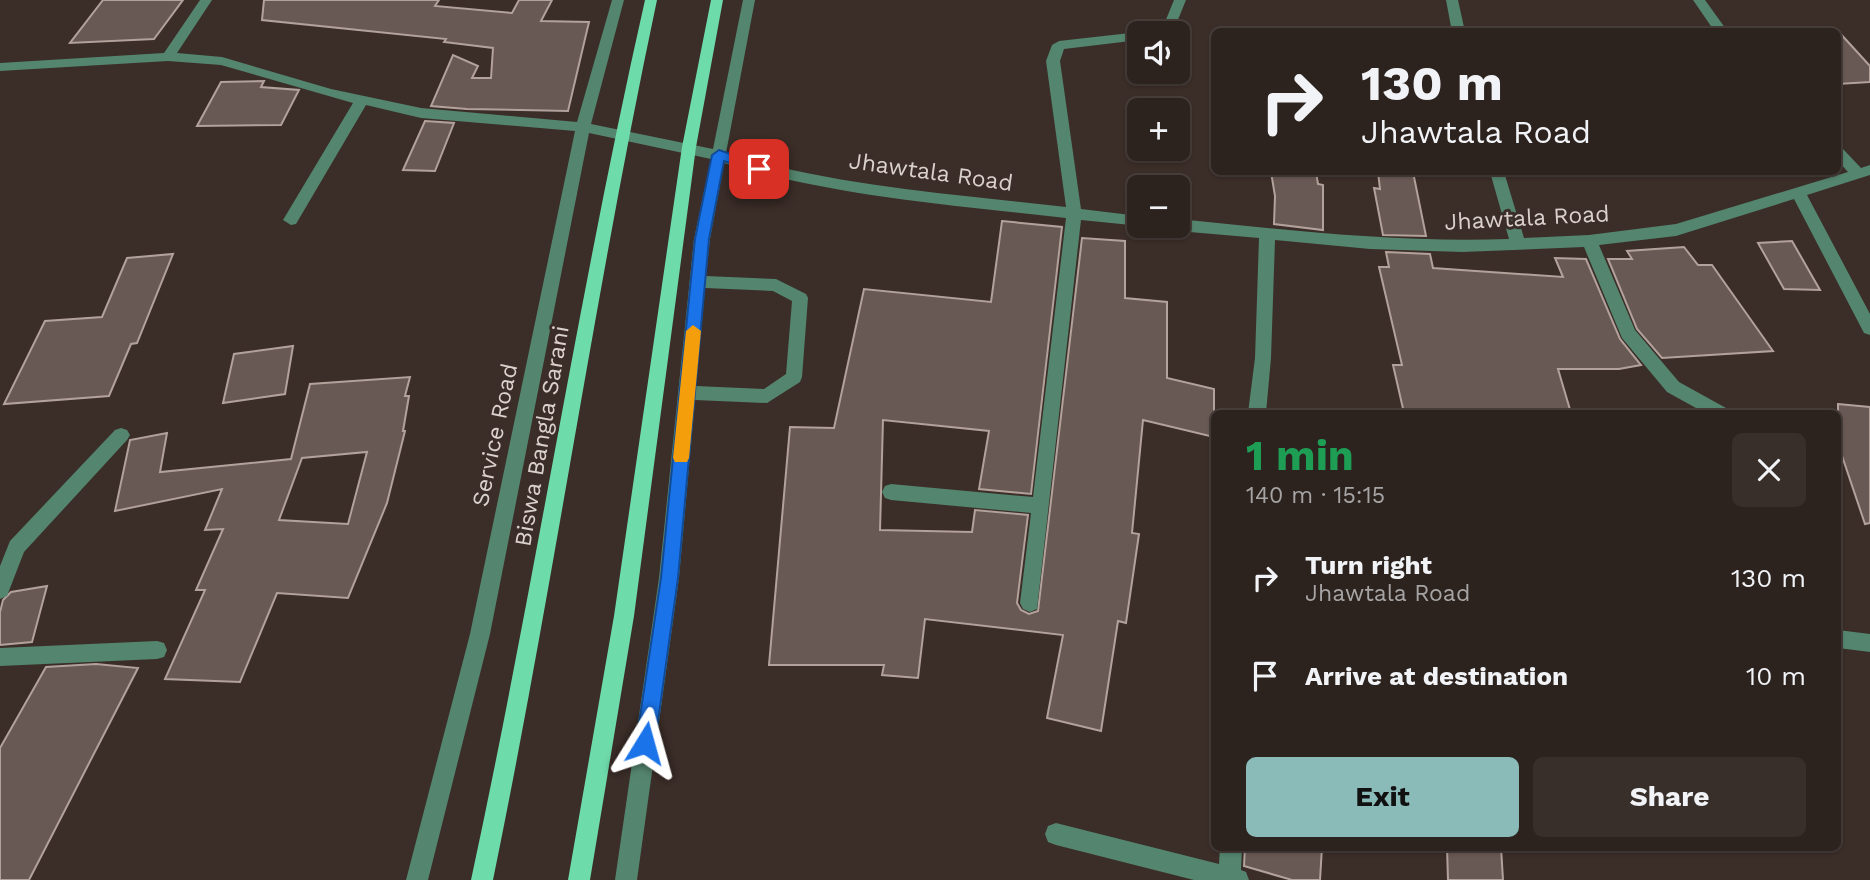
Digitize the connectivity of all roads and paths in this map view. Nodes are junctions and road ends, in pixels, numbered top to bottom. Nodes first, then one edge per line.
1 (206, 0) edge
2 (618, 0) edge
3 (651, 0) edge
4 (717, 0) edge
5 (749, 0) edge
6 (1181, 0) edge
7 (1452, 0) edge
8 (1699, 0) edge
9 (1171, 21) edge
10 (1458, 28) edge
11 (1719, 28) edge
12 (1127, 37) edge
13 (168, 57) junction
14 (0, 67) edge
15 (362, 100) junction
16 (583, 127) junction
17 (621, 133) junction
18 (689, 146) junction
19 (1841, 154) edge
20 (719, 155) junction
21 (1865, 172) edge
22 (1498, 175) edge
23 (1798, 192) junction
24 (1074, 213) junction
25 (291, 220) dead end
26 (1127, 220) edge
27 (1190, 226) edge
28 (1267, 235) junction
29 (1589, 241) junction
30 (1518, 244) junction
31 (698, 282) junction
32 (1870, 329) edge
33 (687, 393) junction
34 (1256, 410) edge
35 (1715, 410) edge
36 (121, 435) dead end
37 (891, 492) dead end
38 (1040, 506) junction
39 (0, 590) edge
40 (1030, 603) dead end
41 (1841, 639) edge
42 (1870, 643) edge
43 (157, 650) dead end
44 (0, 657) edge
45 (1056, 834) dead end
46 (1231, 851) edge
47 (1234, 879) edge
48 (416, 880) edge
49 (482, 880) edge
50 (579, 880) edge
51 (626, 880) edge

1 - 13 street
2 - 16 street, Service Road
3 - 17 main road, Biswa Bangla Sarani
4 - 18 main road
5 - 20 street
6 - 9 street
7 - 10 street
8 - 11 street
12 - 24 street
13 - 14 street, Jhawtala Road
13 - 15 street, Jhawtala Road
15 - 16 street, Jhawtala Road
15 - 25 street
16 - 17 street, Jhawtala Road
16 - 48 street, Service Road
17 - 18 street, Jhawtala Road
17 - 49 main road, Biswa Bangla Sarani
18 - 20 street, Jhawtala Road
18 - 50 main road
19 - 21 street
20 - 24 street, Jhawtala Road
20 - 31 street
21 - 23 street, Jhawtala Road
22 - 30 street
23 - 29 street, Jhawtala Road
23 - 32 street
24 - 26 street, Jhawtala Road
24 - 38 street
27 - 28 street, Jhawtala Road
28 - 30 street, Jhawtala Road
28 - 34 street
29 - 30 street, Jhawtala Road
29 - 35 street
31 - 33 street
31 - 33 street
33 - 51 street
36 - 39 street
37 - 38 street
38 - 40 street
41 - 42 street
43 - 44 street
45 - 47 street
46 - 47 street

